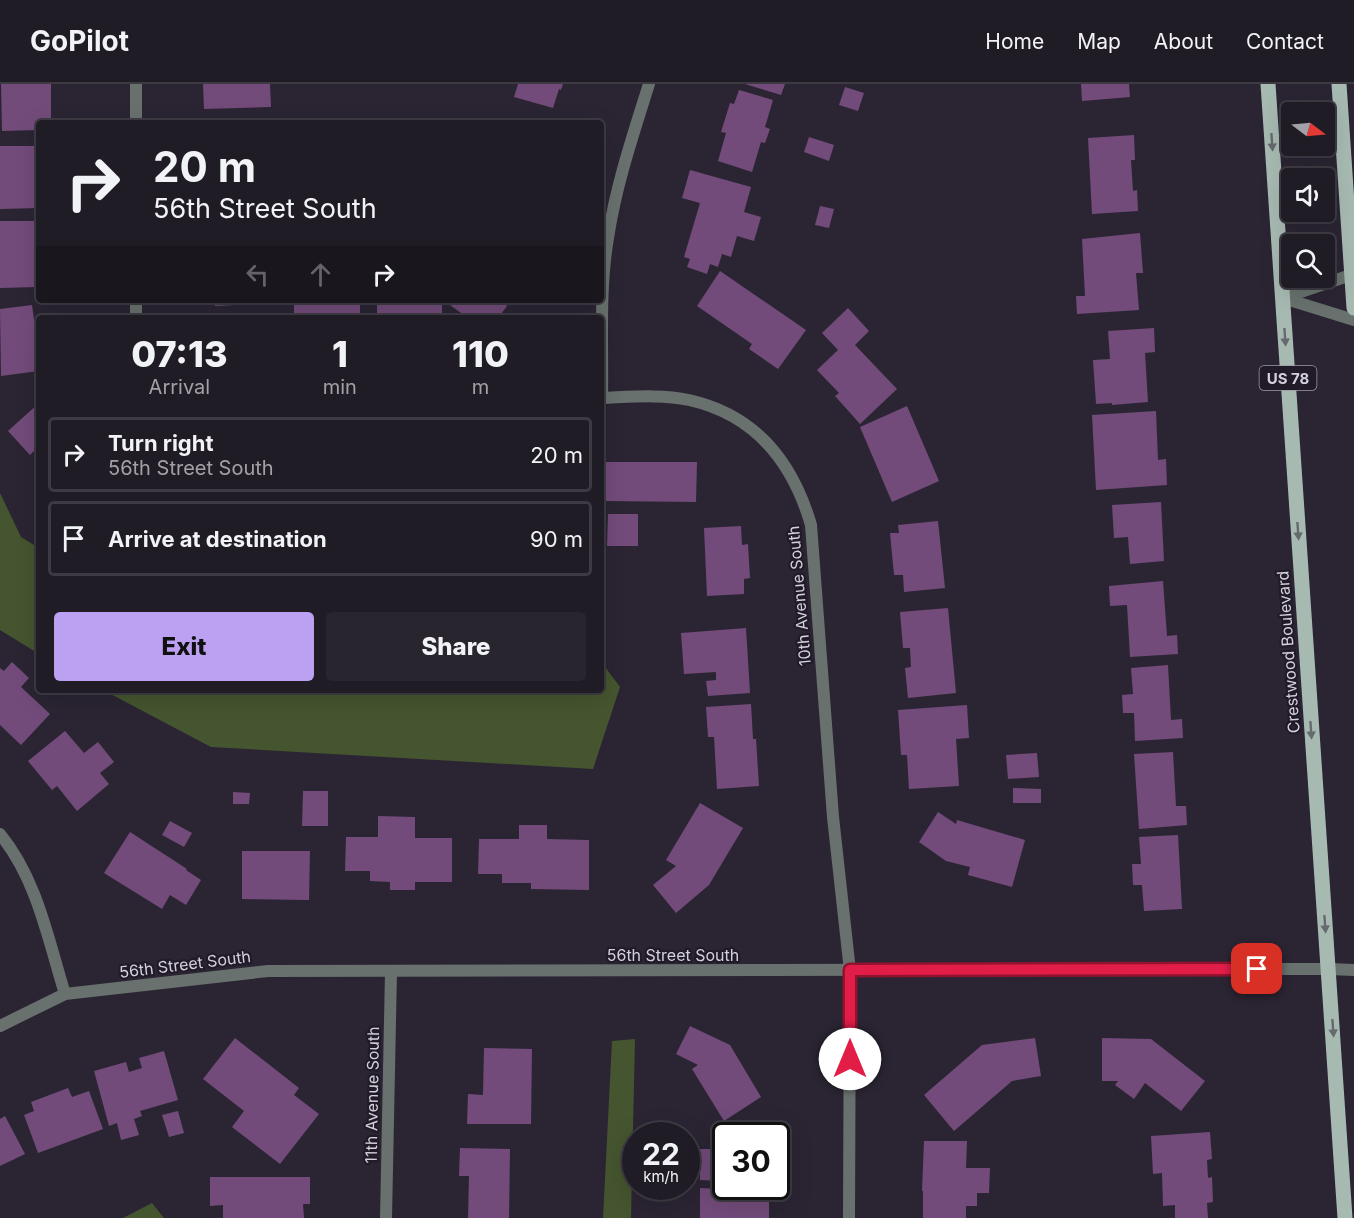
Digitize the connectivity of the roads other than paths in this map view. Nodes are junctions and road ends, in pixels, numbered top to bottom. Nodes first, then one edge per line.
1 (136, 84) edge
2 (649, 84) edge
3 (1268, 84) edge
4 (1339, 84) edge
5 (136, 120) edge
6 (1353, 274) edge
7 (604, 283) edge
8 (1282, 298) junction
9 (1354, 308) edge
10 (1354, 320) edge
11 (604, 398) edge
12 (0, 834) edge
13 (1329, 969) junction
14 (850, 970) junction
15 (1354, 970) edge
16 (391, 972) junction
17 (65, 994) junction
18 (0, 1026) edge
19 (386, 1218) edge
20 (849, 1218) edge
21 (1345, 1218) edge

1 - 5 street
2 - 7 street, 10th Avenue South
3 -> 8 main road, Crestwood Boulevard / US 78
4 - 6 main road
6 - 8 street
6 - 9 main road
8 - 10 street
8 -> 13 main road, Crestwood Boulevard / US 78
11 - 14 street, 10th Avenue South
12 - 17 street
13 - 14 street, 56th Street South
13 - 15 street, 56th Street South
13 -> 21 main road, Crestwood Boulevard / US 78
14 - 16 street, 56th Street South
14 - 20 street, 10th Avenue South
16 - 17 street, 56th Street South
16 - 19 street, 11th Avenue South
17 - 18 street, 56th Street South

